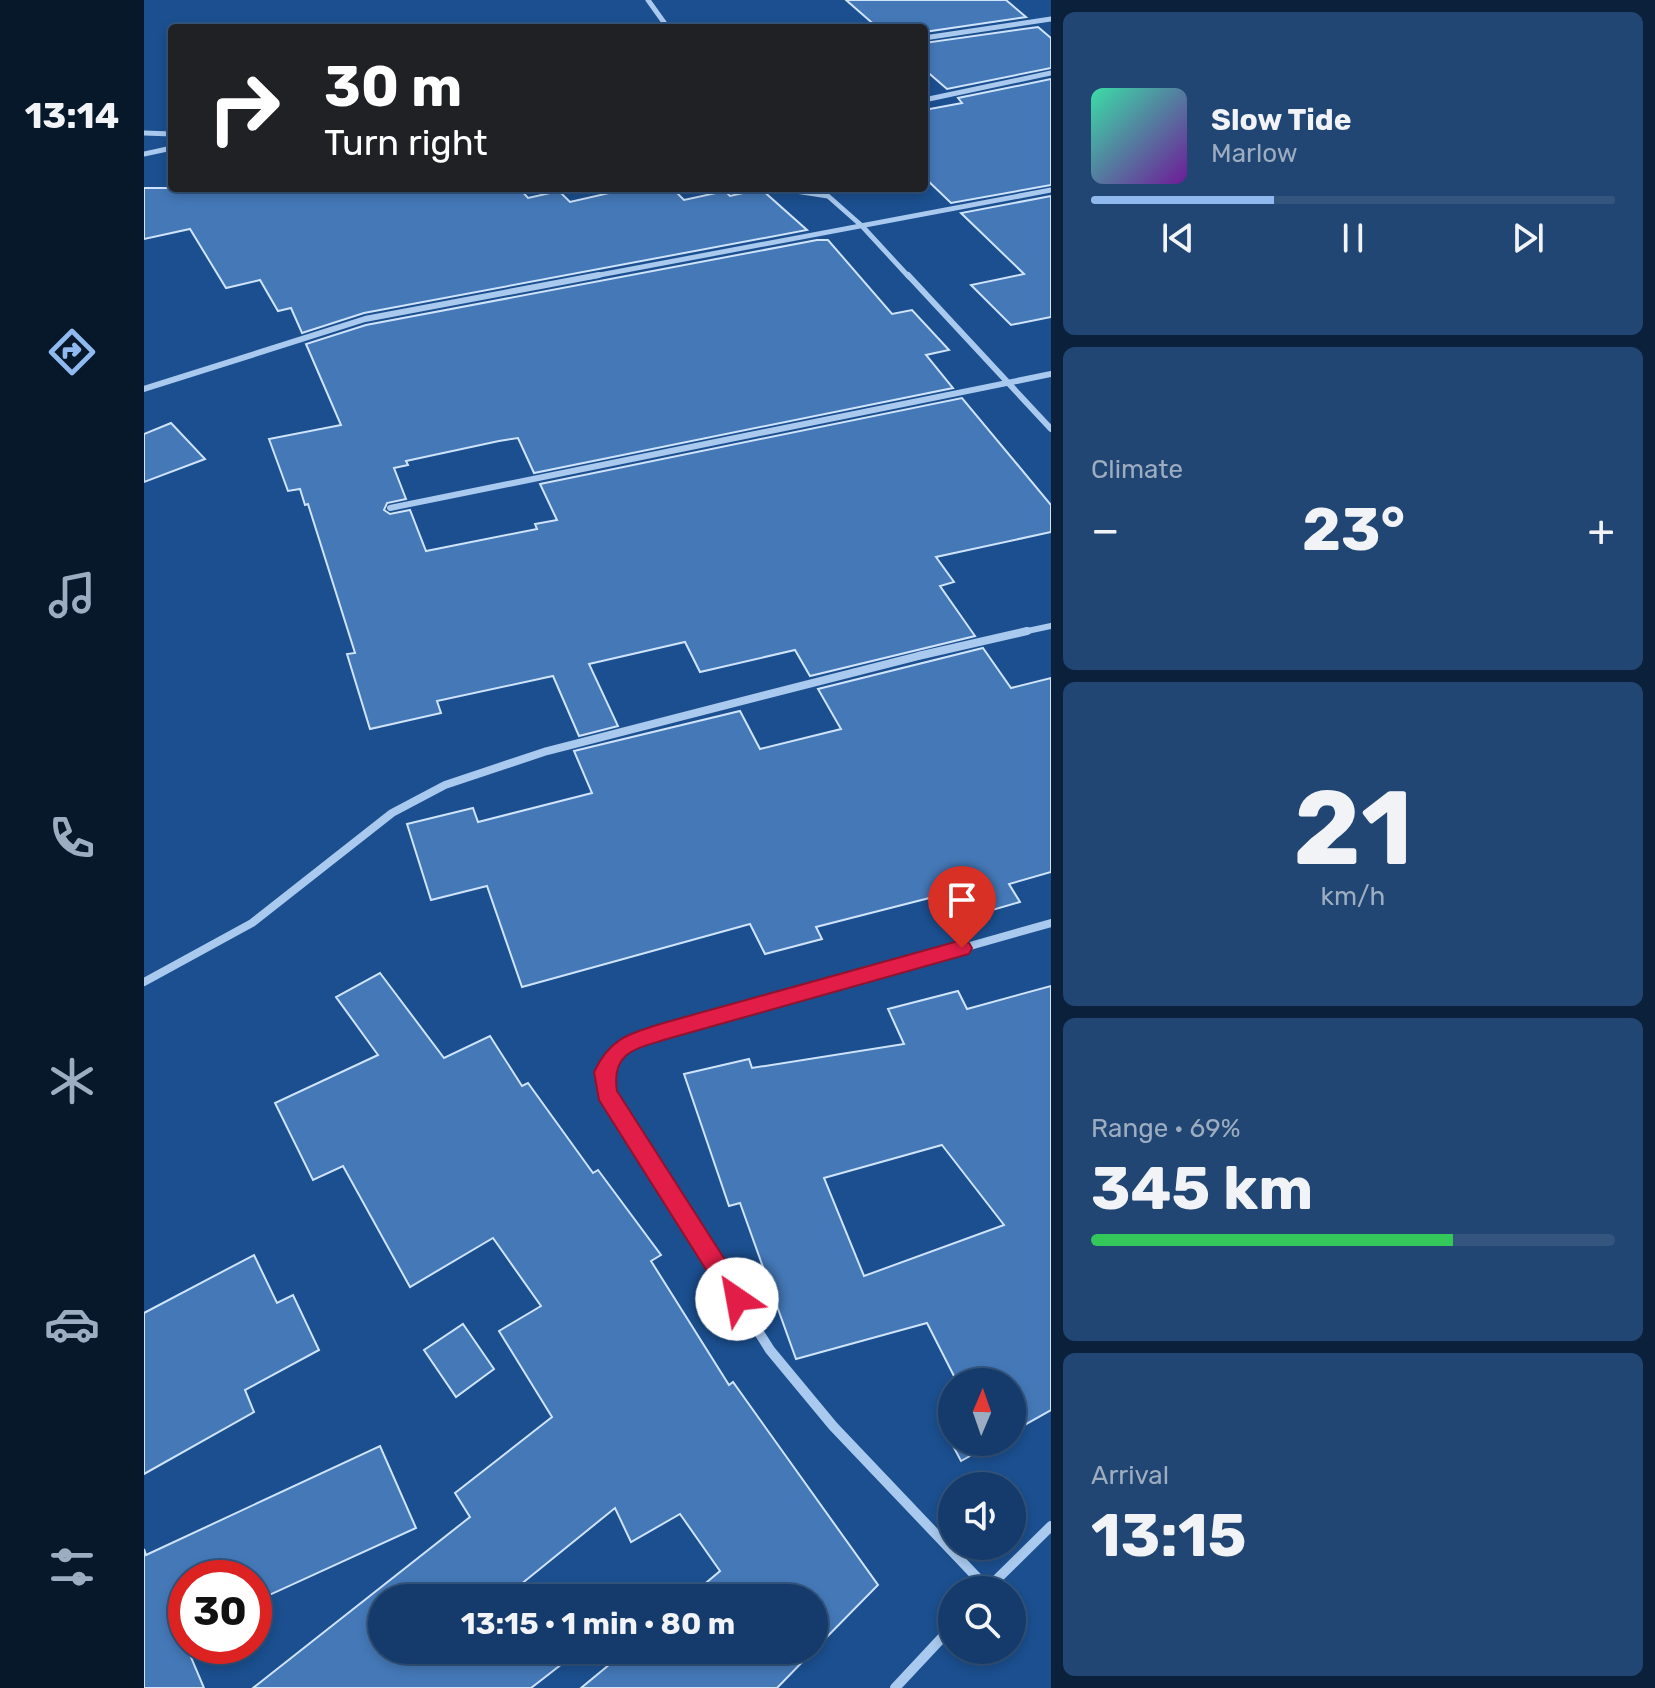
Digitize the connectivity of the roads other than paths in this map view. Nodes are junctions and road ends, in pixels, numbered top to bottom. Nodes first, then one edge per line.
1 (648, 0) edge
2 (1051, 19) edge
3 (665, 24) edge
4 (928, 37) edge
5 (1051, 73) edge
6 (928, 99) edge
7 (144, 133) edge
8 (168, 134) edge
9 (168, 149) edge
10 (144, 154) edge
11 (1051, 190) edge
12 (802, 192) edge
13 (825, 192) edge
14 (828, 196) junction
15 (862, 226) junction
16 (1051, 374) edge
17 (1007, 384) junction
18 (144, 389) edge
19 (1051, 429) edge
20 (390, 508) dead end
21 (1051, 626) edge
22 (1051, 923) edge
23 (144, 982) edge
24 (1051, 1526) edge
25 (975, 1576) edge
26 (1000, 1576) edge
27 (938, 1642) edge
28 (895, 1688) edge

1 - 3 street
2 - 4 street
5 - 6 street
7 - 8 street
9 - 10 street
11 - 15 street
12 - 14 street
13 - 14 street
14 - 15 street
15 - 17 street
15 - 18 street
16 - 17 street
17 - 19 street
17 - 20 street
21 - 23 street
22 - 25 street
24 - 26 street
27 - 28 street

